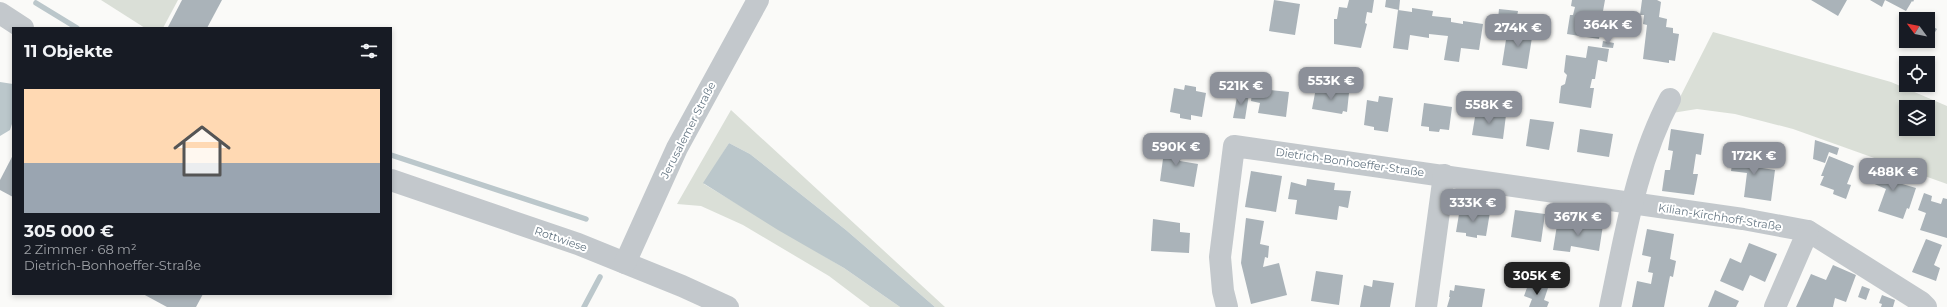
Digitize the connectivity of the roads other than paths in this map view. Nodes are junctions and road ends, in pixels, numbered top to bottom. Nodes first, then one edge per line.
1 (758, 0) edge
2 (0, 13) edge
3 (22, 27) edge
4 (1670, 99) dead end
5 (1444, 175) junction
6 (392, 180) edge
7 (1632, 204) junction
8 (1808, 231) junction
9 (625, 263) junction
10 (728, 307) edge
11 (1227, 307) edge
12 (1426, 307) edge
13 (1610, 307) edge
14 (1776, 307) edge
15 (1926, 307) edge

1 - 9 street, Jerusalemer Straße
2 - 3 street
4 - 7 street
5 - 7 street, Dietrich-Bonhoeffer-Straße
5 - 11 street, Dietrich-Bonhoeffer-Straße
5 - 12 street
6 - 9 street, Rottwiese
7 - 8 street, Kilian-Kirchhoff-Straße
7 - 13 street
8 - 14 street
8 - 15 street, Kilian-Kirchhoff-Straße
9 - 10 street, Rottwiese

